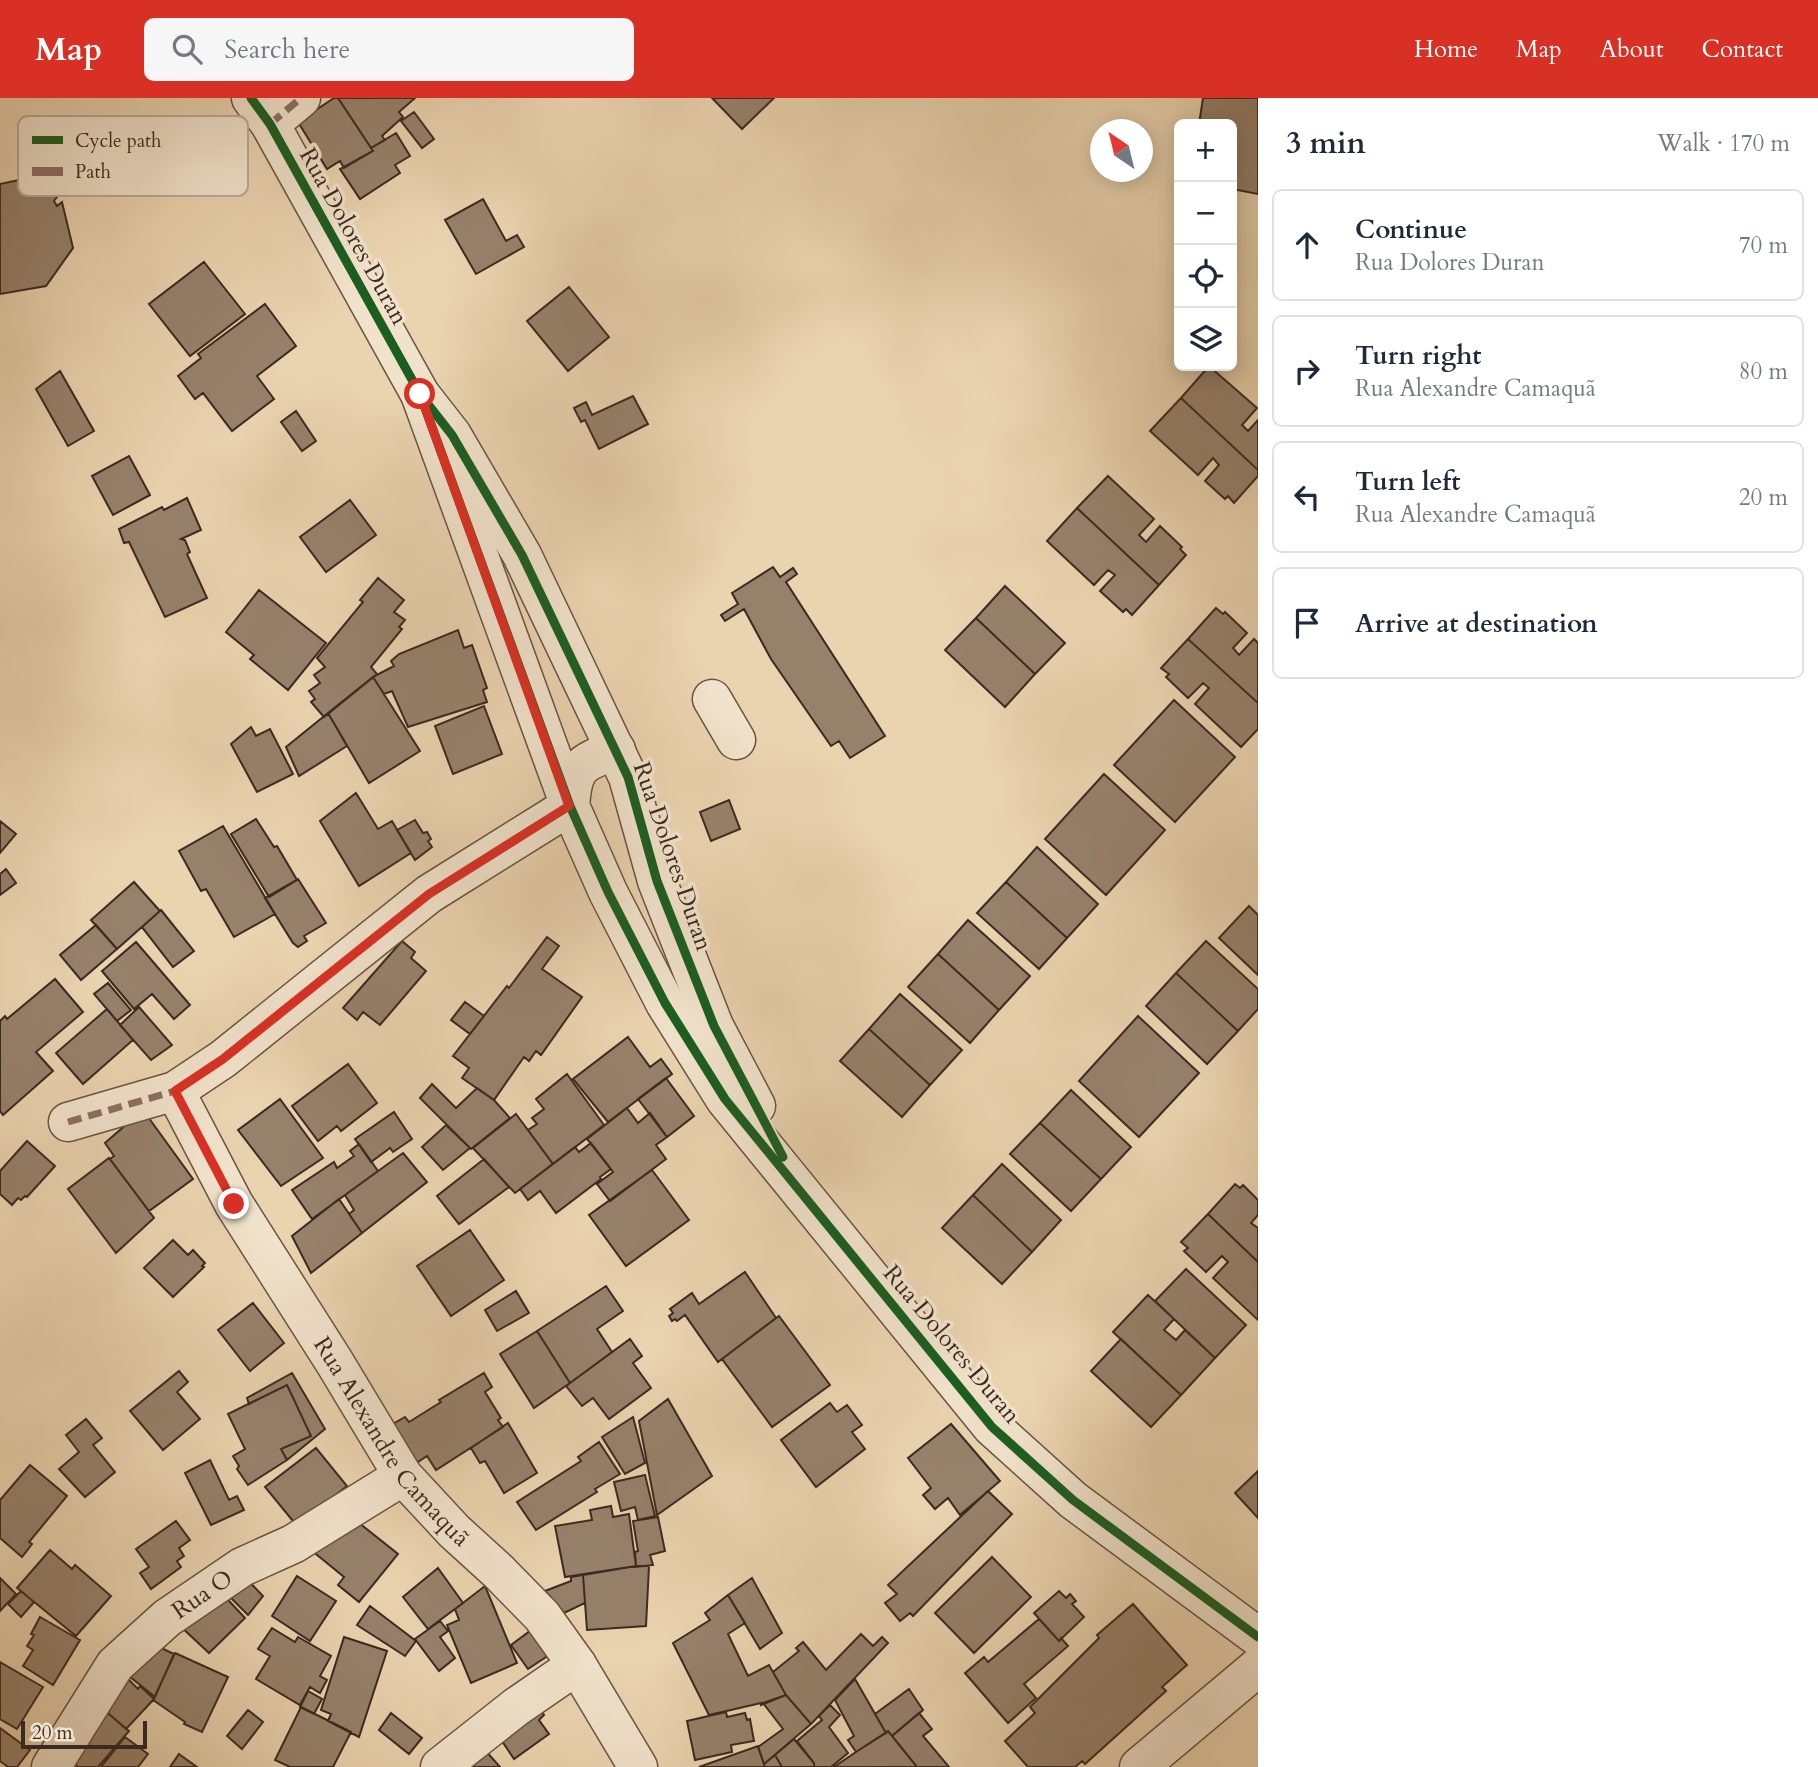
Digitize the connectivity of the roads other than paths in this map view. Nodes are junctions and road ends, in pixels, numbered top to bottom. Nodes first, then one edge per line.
1 (301, 98) edge
2 (261, 111) edge
3 (420, 394) junction
4 (712, 699) dead end
5 (736, 740) dead end
6 (616, 750) junction
7 (635, 797) junction
8 (569, 806) junction
9 (175, 1091) junction
10 (68, 1122) dead end
11 (799, 1188) junction
12 (402, 1476) junction
13 (1258, 1637) edge
14 (577, 1665) junction
15 (1258, 1667) edge
16 (51, 1767) edge
17 (440, 1767) edge
18 (638, 1767) edge
19 (1139, 1767) edge

1 - 2 street
2 - 3 street, Rua Dolores Duran
3 - 6 street, Rua Dolores Duran
3 - 8 street, Rua Dolores Duran
4 - 5 street
6 - 7 street, Rua Dolores Duran
6 - 8 street
7 - 8 street
7 - 11 street, Rua Dolores Duran
8 - 9 street
8 - 11 street, Rua Dolores Duran
9 - 10 street
9 - 12 street, Rua Alexandre Camaquã
11 - 13 street, Rua Dolores Duran
12 - 14 street, Rua Alexandre Camaquã
12 - 16 street, Rua O
14 - 17 street
14 - 18 street, Rua Alexandre Camaquã
15 - 19 street

